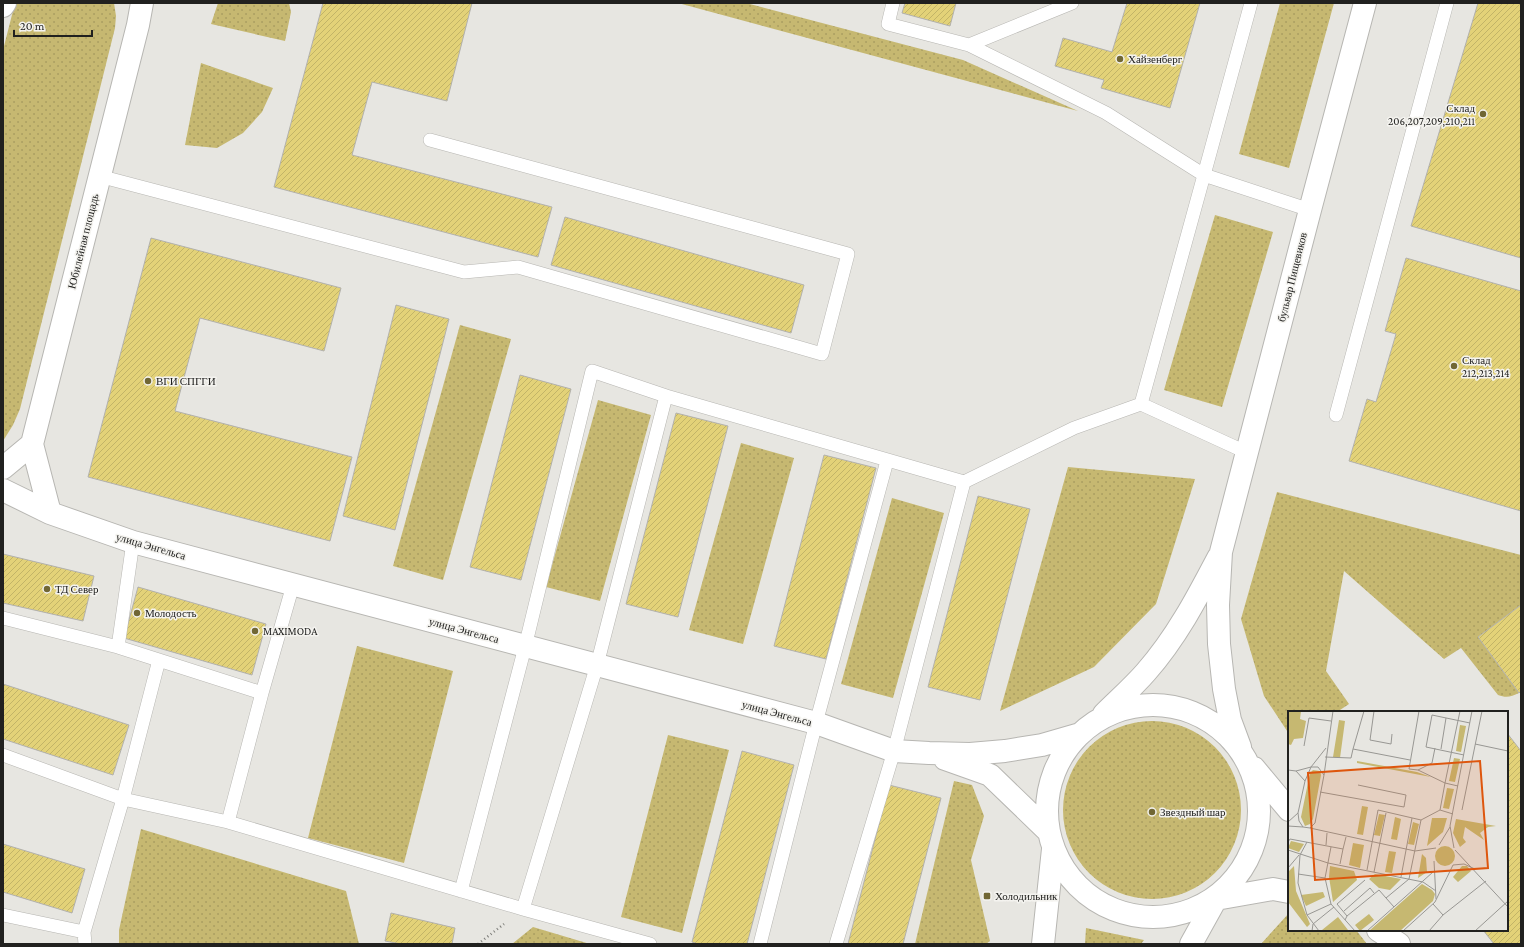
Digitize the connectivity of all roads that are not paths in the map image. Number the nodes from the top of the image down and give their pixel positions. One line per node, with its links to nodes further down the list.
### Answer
1 (4, 3): 9 (main road)
2 (130, 3): 10 (main road)
3 (142, 3): 10 (main road, Юбилейная площадь)
4 (893, 3): 11 (lane)
5 (1072, 3): 11 (lane)
6 (1251, 3): 13 (lane)
7 (1365, 3): 15 (main road, бульвар Пищевиков)
8 (1447, 3): 18 (lane)
9 (3, 6)
10 (138, 25): 14 (main road, Юбилейная площадь)
11 (969, 45): 13 (lane)
12 (430, 140): 14 (lane)
13 (1204, 175): 15 (lane); 17 (lane)
14 (99, 176): 19 (main road, Юбилейная площадь)
15 (1310, 210): 20 (main road, бульвар Пищевиков)
16 (666, 396): 21 (lane); 31 (lane); 33 (lane)
17 (1141, 404): 20 (lane); 23 (lane)
18 (1336, 416)
19 (32, 444): 22 (main road); 25 (main road)
20 (1248, 453): 27 (main road, бульвар Пищевиков)
21 (887, 461): 23 (lane); 36 (lane)
22 (3, 468)
23 (964, 482): 38 (lane)
24 (3, 490): 25 (main road, улица Энгельса)
25 (50, 513): 26 (main road, улица Энгельса)
26 (133, 542): 28 (main road, улица Энгельса); 30 (lane)
27 (1221, 552): 35 (main road, бульвар Пищевиков); 41 (main road, бульвар Пищевиков)
28 (293, 585): 31 (main road, улица Энгельса); 34 (lane)
29 (3, 618): 30 (lane)
30 (118, 647): 32 (lane)
31 (525, 647): 33 (main road, улица Энгельса); 46 (lane)
32 (159, 660): 34 (lane); 42 (lane)
33 (598, 666): 36 (main road, улица Энгельса); 49 (lane)
34 (262, 693): 44 (lane)
35 (1098, 720): 37 (main road, бульвар Пищевиков); 41 (main road, бульвар Пищевиков)
36 (816, 723): 38 (main road, улица Энгельса); 55 (lane)
37 (1080, 734): 39 (main road, улица Энгельса); 45 (main road, бульвар Пищевиков)
38 (894, 751): 39 (main road, улица Энгельса); 56 (lane)
39 (929, 753): 45 (main road, улица Энгельса)
40 (3, 755): 42 (lane)
41 (1245, 755): 43 (main road); 48 (main road, бульвар Пищевиков)
42 (123, 799): 44 (lane); 53 (lane)
43 (1288, 809)
44 (228, 822): 46 (lane)
45 (1051, 840): 48 (main road, бульвар Пищевиков); 57 (main road, бульвар Пищевиков)
46 (461, 891): 49 (lane)
47 (1288, 892): 48 (main road)
48 (1216, 899): 58 (main road, бульвар Пищевиков)
49 (523, 909): 54 (lane)
50 (3, 915): 53 (lane)
51 (1380, 931): 59 (main road)
52 (1392, 931): 60 (main road)
53 (84, 938)
54 (650, 944)
55 (760, 944)
56 (836, 944)
57 (1043, 944)
58 (1191, 944)
59 (1399, 944)
60 (1403, 944)

